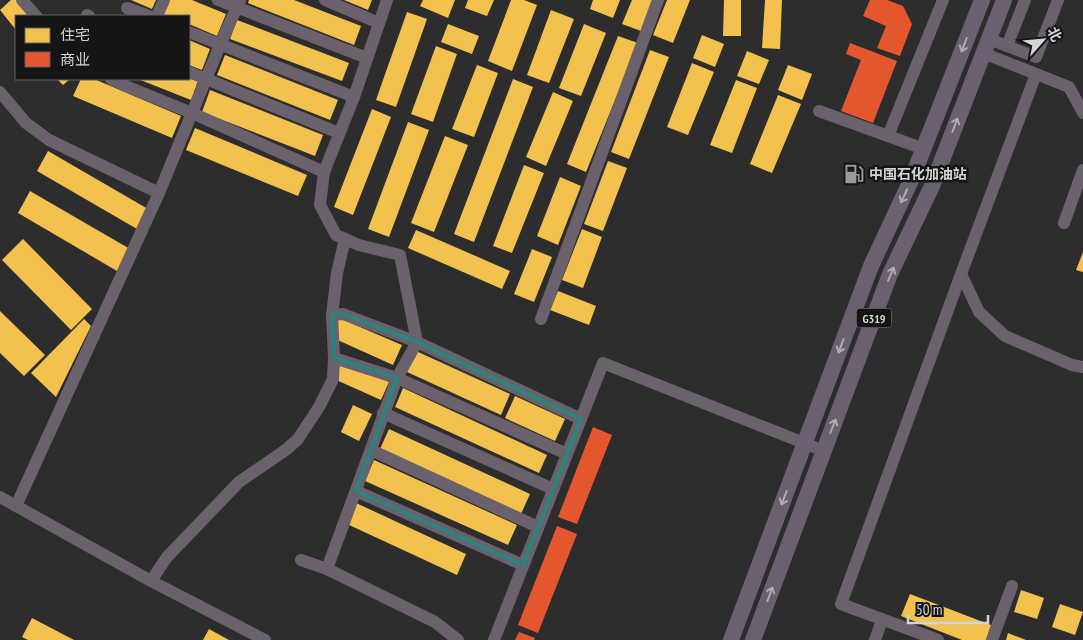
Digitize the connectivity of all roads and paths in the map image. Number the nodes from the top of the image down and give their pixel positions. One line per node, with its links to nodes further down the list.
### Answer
1 (22, 0): 14 (street)
2 (164, 0): 16 (street)
3 (218, 0): 12 (street)
4 (325, 0): 17 (street)
5 (387, 0): 17 (street)
6 (658, 0): 43 (street)
7 (943, 0): 34 (street)
8 (982, 0): 35 (main road, G319, one-way to 35)
9 (1004, 0): 20 (main road, G319)
10 (1025, 0): 21 (street)
11 (1058, 0): 21 (street)
12 (238, 4): 19 (street); 22 (street)
13 (127, 8): 15 (street)
14 (35, 15)
15 (146, 15)
16 (157, 15)
17 (379, 23): 22 (street)
18 (190, 32): 19 (street)
19 (220, 45): 25 (street); 29 (street)
20 (986, 46): 21 (street); 24 (street); 52 (main road, G319, one-way to 20)
21 (1008, 46)
22 (367, 58): 29 (street)
23 (190, 72): 25 (street)
24 (1036, 74): 32 (street); 41 (street)
25 (207, 79): 31 (street); 33 (street)
26 (116, 80): 27 (street)
27 (130, 83): 31 (street)
28 (0, 92): 38 (street)
29 (354, 97): 33 (street)
30 (819, 110): 34 (street)
31 (192, 113): 37 (street); 38 (street)
32 (1083, 113)
33 (339, 132): 37 (street)
34 (888, 136): 35 (street)
35 (924, 149): 50 (main road, G319, one-way to 50)
36 (1083, 170): 39 (street)
37 (324, 172): 40 (street)
38 (159, 193): 57 (street)
39 (1064, 223)
40 (345, 239): 42 (street); 44 (street)
41 (961, 274): 46 (street); 64 (street)
42 (332, 315): 44 (street); 45 (street)
43 (541, 319)
44 (417, 342): 47 (street); 49 (street)
45 (334, 358): 47 (street); 62 (street)
46 (1083, 367)
47 (397, 378): 48 (street); 53 (street)
48 (383, 413): 51 (street); 54 (street)
49 (581, 419): 50 (street); 53 (street)
50 (805, 443): 52 (street); 68 (main road, G319, one-way to 68)
51 (371, 450): 55 (street); 58 (street)
52 (824, 451): 69 (main road, G319, one-way to 52)
53 (567, 454): 54 (street)
54 (553, 490): 58 (street)
55 (356, 492): 60 (street); 61 (street)
56 (0, 497): 57 (street)
57 (16, 506): 62 (street)
58 (538, 527): 60 (street)
59 (301, 560): 61 (street)
60 (523, 565): 67 (street)
61 (327, 569): 66 (street)
62 (151, 581): 65 (street)
63 (1012, 586): 72 (street)
64 (882, 620): 70 (street); 71 (street)
65 (265, 640)
66 (458, 640)
67 (494, 640)
68 (731, 640)
69 (753, 640)
70 (875, 640)
71 (938, 640)
72 (992, 640)

